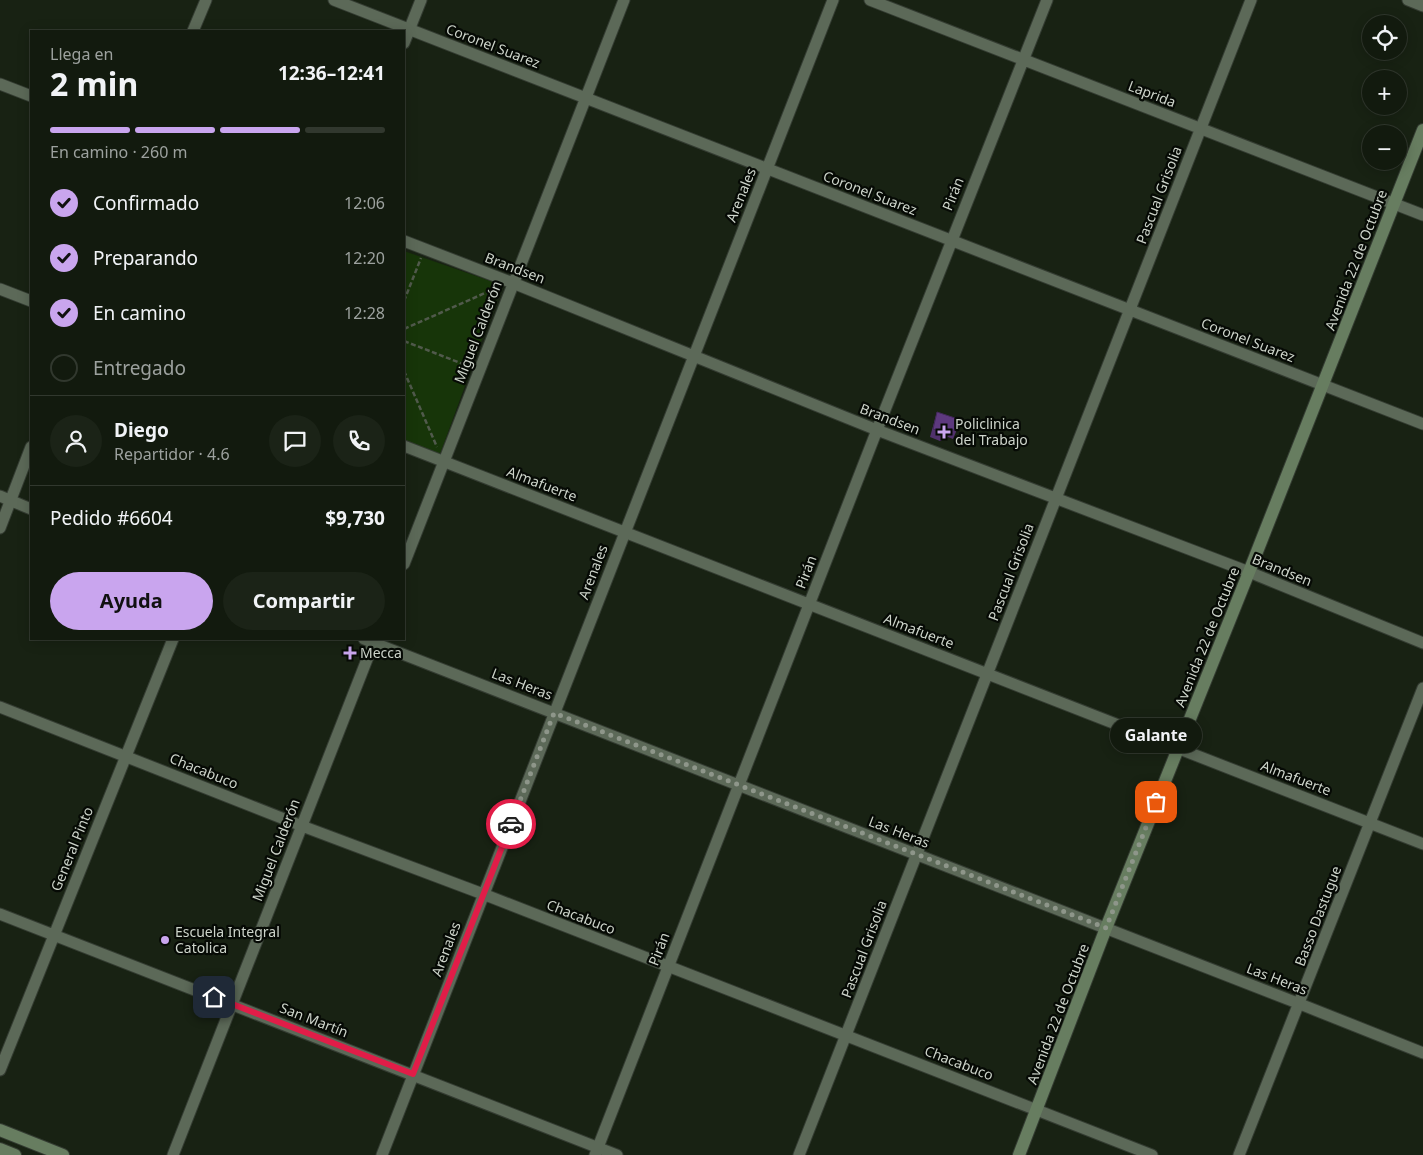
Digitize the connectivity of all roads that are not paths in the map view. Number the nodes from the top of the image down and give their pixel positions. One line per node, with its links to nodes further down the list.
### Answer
1 (206, 0): 12 (street)
2 (334, 0): 11 (street, Coronel Suarez)
3 (420, 0): 11 (street)
4 (624, 0): 17 (street, Miguel Calderón)
5 (833, 0): 20 (street, Arenales)
6 (870, 0): 14 (street, Laprida)
7 (1047, 0): 14 (street, Pirán)
8 (1251, 0): 18 (street, Pascual Grisolia)
9 (1408, 0): 10 (street)
10 (1423, 6)
11 (409, 29): 13 (street); 17 (street, Coronel Suarez)
12 (194, 30)
13 (405, 41)
14 (1024, 60): 18 (street, Laprida); 24 (street, Pirán)
15 (0, 84): 16 (street)
16 (30, 96)
17 (586, 98): 20 (street, Coronel Suarez); 25 (street, Miguel Calderón)
18 (1200, 129): 21 (street, Laprida); 28 (street, Pascual Grisolia)
19 (1423, 130): 21 (main road, Avenida 22 de Octubre)
20 (767, 169): 24 (street, Coronel Suarez); 29 (street, Arenales)
21 (1394, 204): 22 (street, Laprida); 30 (main road, Avenida 22 de Octubre)
22 (1423, 215)
23 (405, 241): 25 (street, Brandsen)
24 (951, 241): 28 (street, Coronel Suarez); 32 (street, Pirán)
25 (513, 283): 29 (street, Brandsen); 35 (street, Miguel Calderón)
26 (0, 289): 27 (street)
27 (30, 301)
28 (1130, 310): 30 (street, Coronel Suarez); 37 (street, Pascual Grisolia)
29 (693, 356): 32 (street, Brandsen); 40 (street, Arenales)
30 (1323, 385): 31 (street, Coronel Suarez); 42 (main road, Avenida 22 de Octubre)
31 (1423, 424)
32 (876, 430): 37 (street, Brandsen); 43 (street, Pirán)
33 (405, 446): 35 (street, Almafuerte)
34 (30, 449): 36 (street)
35 (441, 457): 40 (street, Almafuerte); 41 (street, Miguel Calderón)
36 (5, 498): 38 (street); 39 (street)
37 (1055, 499): 42 (street, Brandsen); 47 (street, Pascual Grisolia)
38 (30, 509)
39 (0, 528)
40 (625, 533): 43 (street, Almafuerte); 50 (street, Arenales)
41 (405, 561)
42 (1249, 572): 46 (street, Brandsen); 51 (main road, Avenida 22 de Octubre)
43 (810, 605): 47 (street, Almafuerte); 53 (street, Pirán)
44 (173, 640): 52 (street, General Pinto)
45 (371, 640): 50 (street, Las Heras); 55 (street, Miguel Calderón)
46 (1423, 643)
47 (988, 674): 51 (street, Almafuerte); 57 (street, Pascual Grisolia)
48 (1423, 688): 54 (street, Basso Dastugue)
49 (0, 707): 52 (street, Chacabuco)
50 (554, 713): 53 (street, Las Heras); 58 (street, Arenales)
51 (1177, 748): 54 (street, Almafuerte); 60 (main road, Avenida 22 de Octubre)
52 (125, 756): 55 (street, Chacabuco); 61 (street, General Pinto)
53 (738, 786): 57 (street, Las Heras); 62 (street, Pirán)
54 (1370, 823): 56 (street, Almafuerte); 64 (street, Basso Dastugue)
55 (302, 826): 58 (street, Chacabuco); 63 (street, Miguel Calderón)
56 (1423, 844)
57 (917, 854): 60 (street, Las Heras); 65 (street, Pascual Grisolia)
58 (483, 894): 62 (street, Chacabuco); 68 (street, Arenales)
59 (0, 914): 61 (street, San Martín)
60 (1106, 928): 64 (street, Las Heras); 69 (main road, Avenida 22 de Octubre)
61 (54, 935): 63 (street, San Martín); 67 (street, General Pinto)
62 (668, 967): 65 (street, Chacabuco); 72 (street, Pirán)
63 (232, 1004): 68 (street, San Martín); 75 (street, Miguel Calderón)
64 (1300, 1004): 66 (street, Las Heras); 81 (street, Basso Dastugue)
65 (846, 1036): 69 (street, Chacabuco); 78 (street, Pascual Grisolia)
66 (1423, 1054)
67 (0, 1070)
68 (413, 1074): 72 (street, San Martín); 76 (street, Arenales)
69 (1038, 1110): 79 (main road, Avenida 22 de Octubre); 80 (street, Chacabuco)
70 (0, 1130): 74 (main road)
71 (0, 1149): 73 (main road)
72 (597, 1151): 77 (street, San Martín)
73 (15, 1155)
74 (63, 1155)
75 (173, 1155)
76 (382, 1155)
77 (617, 1155)
78 (799, 1155)
79 (1019, 1155)
80 (1152, 1155)
81 (1239, 1155)

